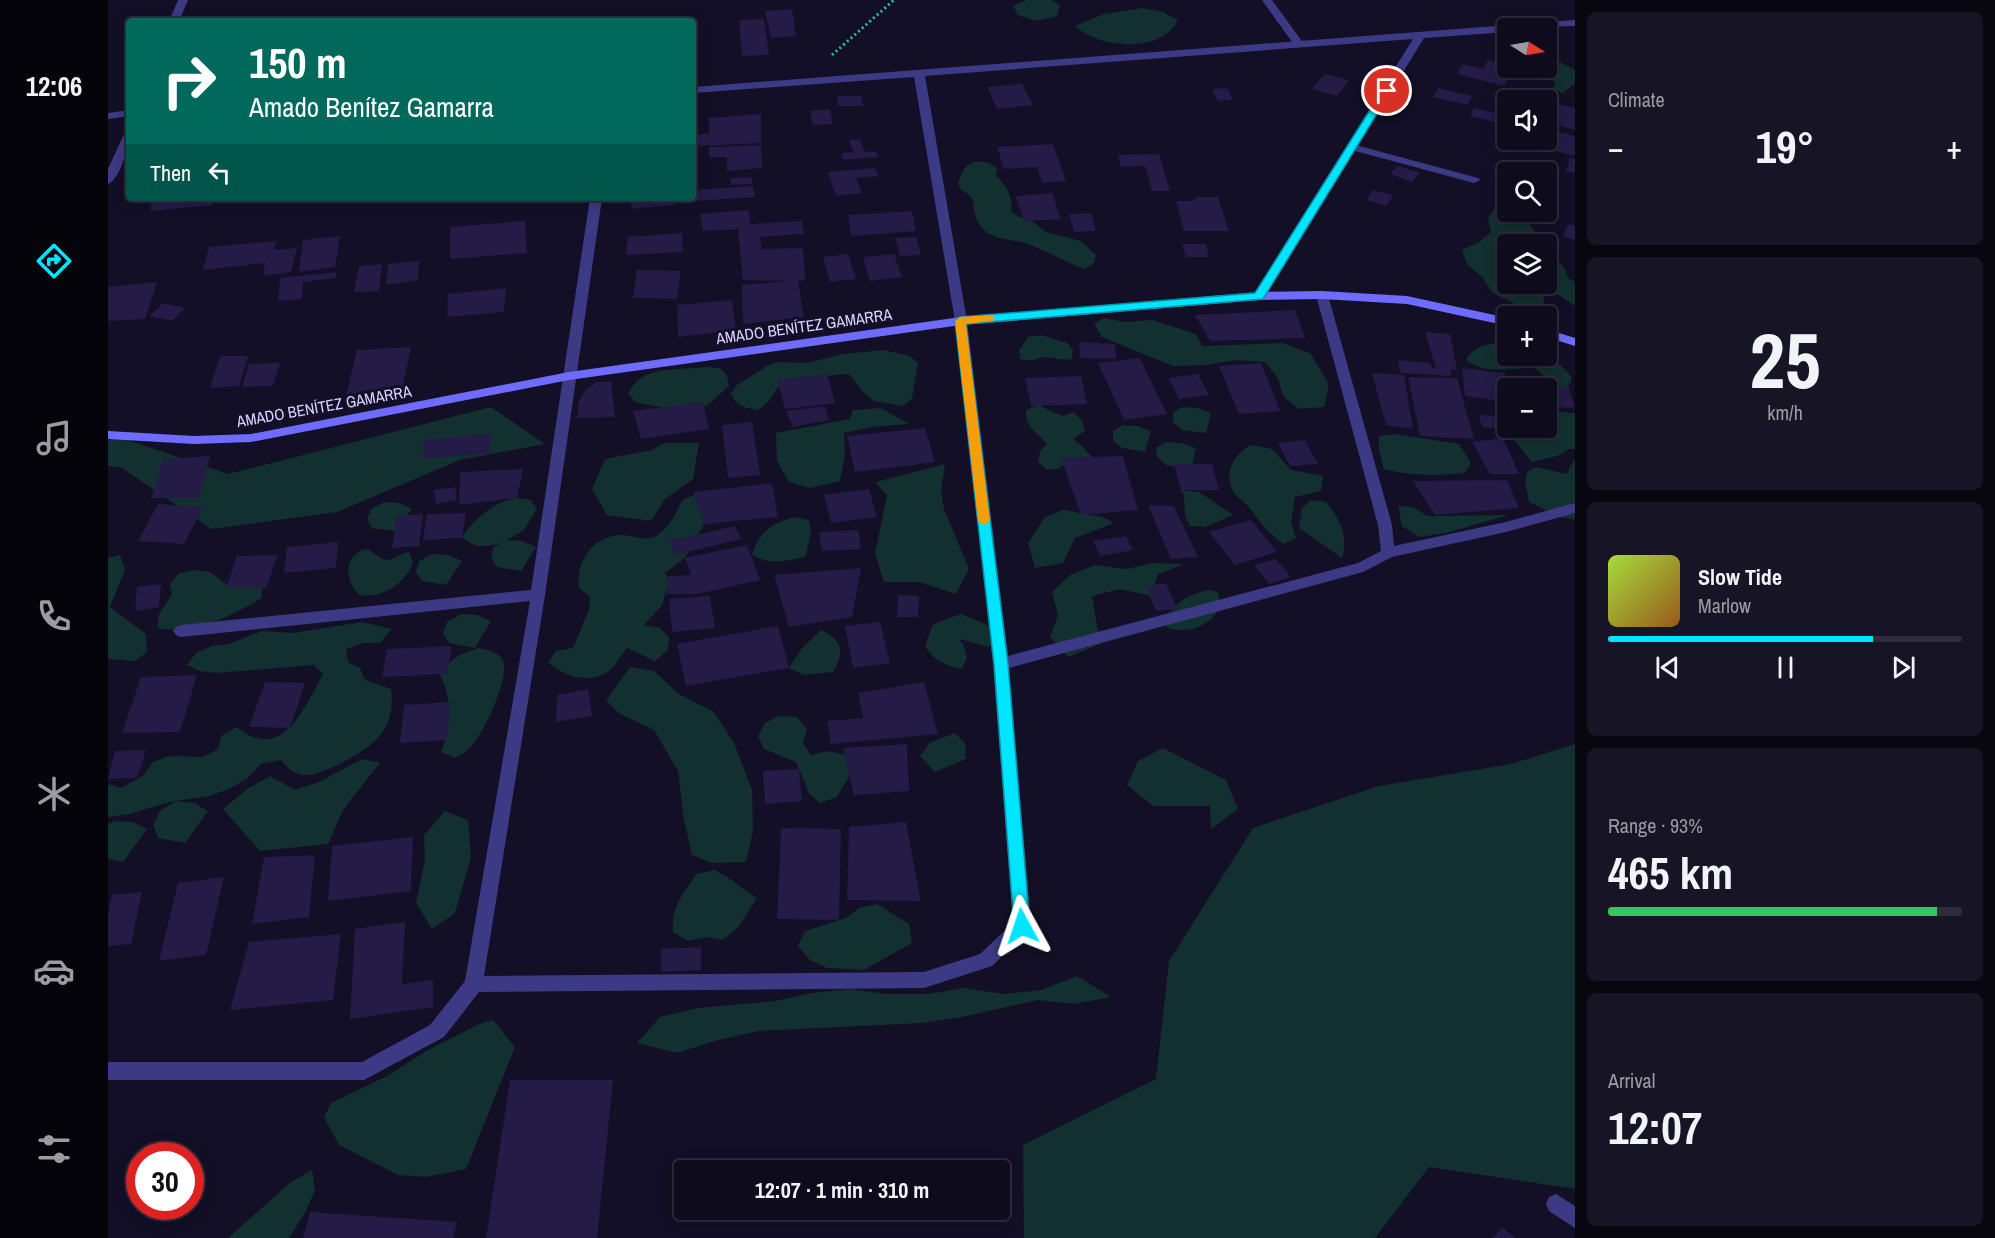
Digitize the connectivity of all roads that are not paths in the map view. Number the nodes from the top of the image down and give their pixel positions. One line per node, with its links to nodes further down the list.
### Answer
1 (183, 0): 3 (street)
2 (1267, 0): 8 (street)
3 (175, 18)
4 (1575, 24): 5 (street)
5 (1557, 25)
6 (1497, 30): 7 (street)
7 (1421, 35): 8 (street); 14 (street)
8 (1299, 44): 9 (street)
9 (919, 73): 10 (street); 21 (street)
10 (696, 90)
11 (126, 113): 12 (street)
12 (108, 116)
13 (126, 141): 16 (street)
14 (1352, 147): 15 (street); 19 (street)
15 (1474, 180)
16 (108, 181)
17 (596, 201): 24 (street)
18 (1322, 295): 19 (main road, AMADO BENÍTEZ GAMARRA); 20 (main road, AMADO BENÍTEZ GAMARRA); 27 (street)
19 (1259, 296): 21 (main road, AMADO BENÍTEZ GAMARRA)
20 (1497, 320)
21 (960, 321): 24 (main road, AMADO BENÍTEZ GAMARRA); 30 (street)
22 (1557, 336): 23 (main road)
23 (1575, 342)
24 (569, 375): 25 (main road, AMADO BENÍTEZ GAMARRA); 28 (street)
25 (108, 435)
26 (1575, 508): 27 (street)
27 (1388, 553): 30 (street)
28 (538, 595): 29 (street); 31 (street)
29 (181, 631)
30 (1001, 664): 31 (street)
31 (474, 984): 32 (street)
32 (108, 1071)
33 (1556, 1204): 34 (street)
34 (1575, 1218)

